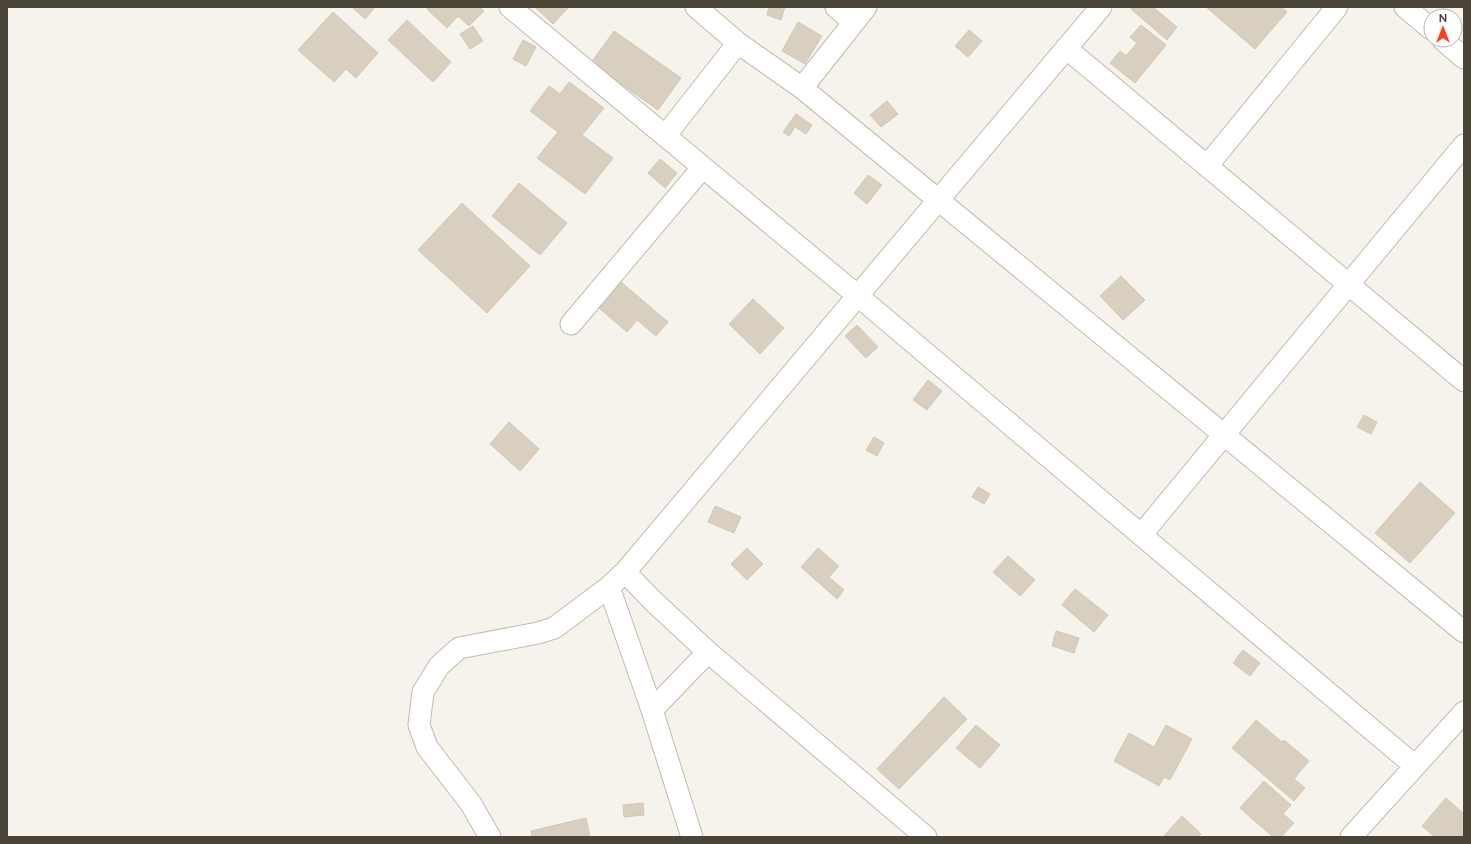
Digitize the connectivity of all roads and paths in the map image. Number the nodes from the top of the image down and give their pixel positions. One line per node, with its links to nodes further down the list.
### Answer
1 (510, 7): 14 (street)
2 (696, 7): 9 (street)
3 (836, 7): 7 (street)
4 (1100, 7): 10 (street)
5 (1337, 7): 16 (street)
6 (1405, 7): 8 (street)
7 (860, 15): 13 (street)
8 (1423, 22)
9 (738, 43): 13 (street); 14 (street)
10 (1066, 48): 16 (street); 18 (street)
11 (1452, 48): 12 (street)
12 (1464, 58)
13 (802, 88): 18 (street)
14 (665, 136): 17 (street)
15 (1464, 145): 19 (street)
16 (1207, 166): 19 (street)
17 (703, 167): 20 (street); 21 (street)
18 (939, 200): 20 (street); 23 (street)
19 (1348, 284): 22 (street); 23 (street)
20 (858, 296): 24 (street); 25 (street)
21 (571, 324)
22 (1464, 381)
23 (1224, 435): 24 (street); 27 (street)
24 (1141, 535): 31 (street)
25 (625, 572): 26 (street); 28 (street)
26 (610, 587): 29 (street); 32 (street)
27 (1464, 632)
28 (708, 652): 29 (street); 34 (street)
29 (652, 710): 33 (street)
30 (1464, 712): 31 (street)
31 (1415, 766): 35 (street)
32 (490, 837)
33 (692, 837)
34 (926, 837)
35 (1351, 837)

